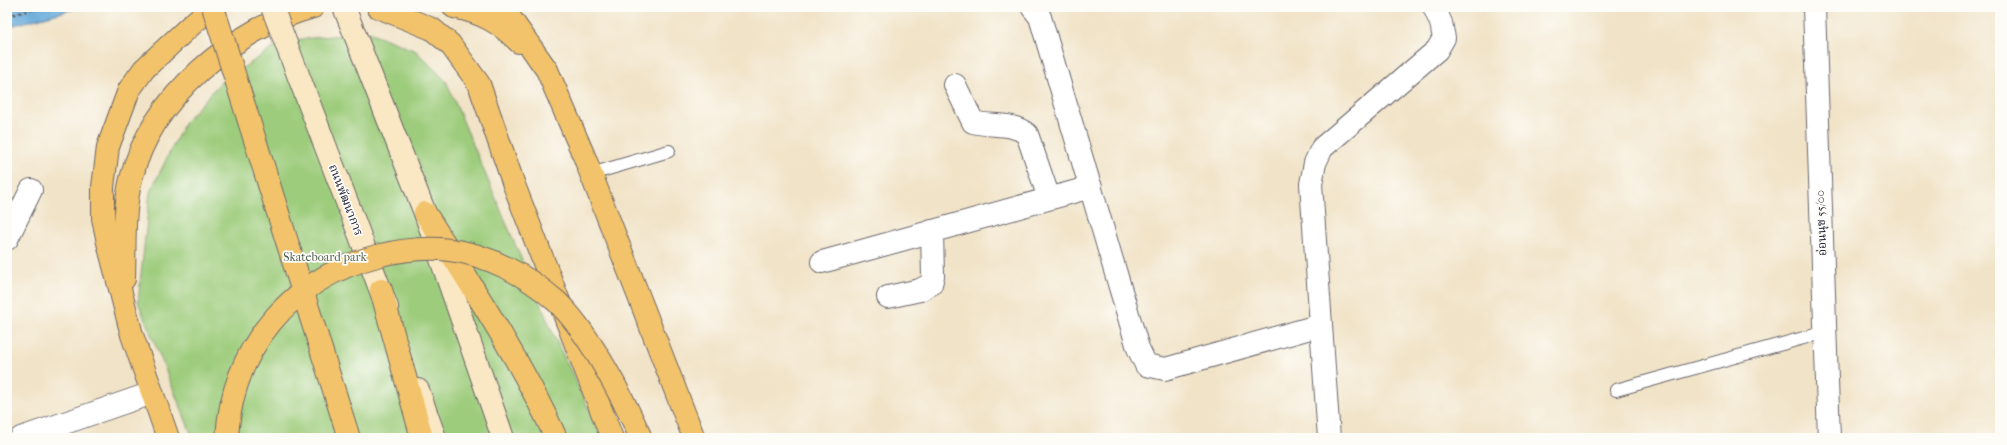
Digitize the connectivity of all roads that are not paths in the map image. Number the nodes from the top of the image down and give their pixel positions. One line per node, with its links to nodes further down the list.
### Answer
1 (213, 7): 33 (main road, bridge)
2 (216, 7): 25 (main road)
3 (272, 7): 23 (main road, ถนนพัฒนาการ, bridge)
4 (313, 7): 25 (main road)
5 (344, 7): 19 (main road)
6 (378, 7): 38 (main road)
7 (454, 7): 12 (main road)
8 (501, 7): 12 (main road)
9 (1032, 7): 16 (street)
10 (1434, 7): 26 (street)
11 (1814, 7): 27 (street, อ่อนนุช 55/00)
12 (547, 70): 15 (main road)
13 (955, 85): 18 (street)
14 (669, 151): 15 (lane)
15 (591, 174): 40 (main road)
16 (1091, 187): 18 (street); 26 (street)
17 (31, 190): 21 (street)
18 (1050, 198): 20 (street)
19 (425, 213): 36 (main road); 37 (main road)
20 (932, 231): 22 (street); 24 (street)
21 (7, 239)
22 (822, 262)
23 (381, 290): 34 (main road); 35 (main road, ถนนพัฒนาการ)
24 (888, 297)
25 (123, 298): 29 (main road)
26 (1321, 325): 41 (street)
27 (1825, 332): 28 (lane); 42 (street, อ่อนนุช 55/00)
28 (1616, 390)
29 (152, 393): 30 (street); 31 (main road)
30 (21, 438)
31 (168, 438)
32 (227, 438): 39 (main road, bridge)
33 (349, 438)
34 (422, 438)
35 (435, 438)
36 (503, 438)
37 (556, 438)
38 (612, 438)
39 (641, 438)
40 (694, 438)
41 (1329, 438)
42 (1829, 438)

